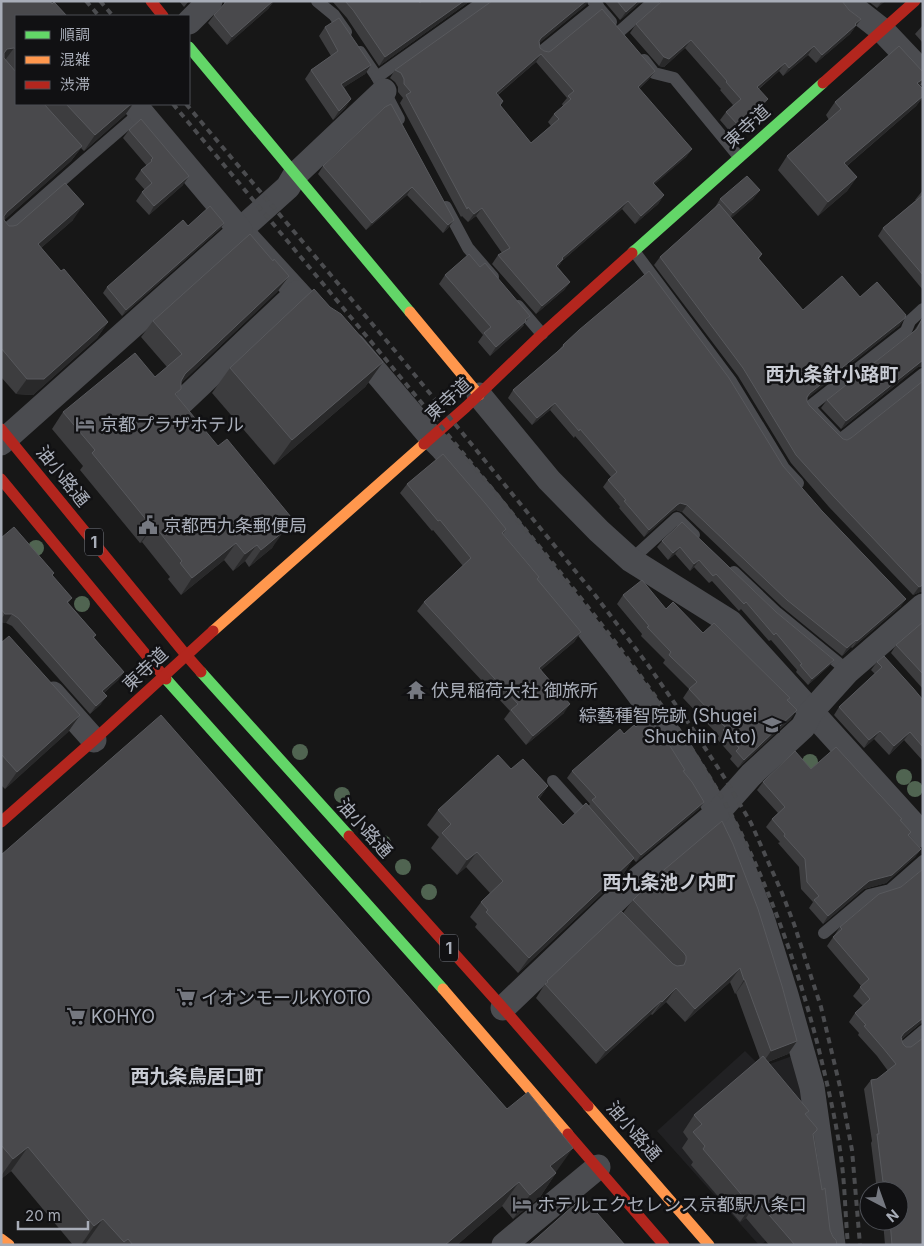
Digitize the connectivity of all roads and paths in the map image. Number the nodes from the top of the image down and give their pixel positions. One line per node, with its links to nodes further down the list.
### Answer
1 (151, 1): 9 (main road)
2 (210, 1): 10 (street)
3 (317, 1): 16 (lane)
4 (484, 1): 16 (lane)
5 (654, 1): 8 (lane)
6 (849, 1): 11 (street)
7 (915, 1): 11 (main road, 東寺道)
8 (596, 4): 13 (lane)
9 (162, 15)
10 (190, 21)
11 (882, 30): 15 (street); 19 (main road, 東寺道)
12 (190, 48): 20 (main road)
13 (541, 52)
14 (637, 52): 19 (lane)
15 (923, 73)
16 (380, 84): 18 (lane); 20 (street)
17 (138, 108): 22 (street); 23 (lane)
18 (402, 126)
19 (739, 157): 24 (main road, 東寺道)
20 (295, 175): 22 (street); 31 (main road)
21 (440, 195): 25 (lane)
22 (240, 230): 26 (street); 33 (street)
23 (1, 234)
24 (634, 251): 29 (main road, 東寺道); 36 (lane)
25 (498, 283)
26 (297, 293): 32 (street); 34 (street)
27 (511, 298): 29 (lane)
28 (923, 309): 30 (lane)
29 (542, 334): 31 (main road, 東寺道)
30 (923, 374)
31 (479, 395): 34 (main road, 東寺道); 38 (street)
32 (183, 401)
33 (4, 436): 41 (main road, 油小路通 / 1)
34 (431, 437): 41 (main road, 東寺道); 48 (street)
35 (1, 479): 43 (main road, 1)
36 (804, 490)
37 (706, 545): 38 (lane)
38 (631, 560): 45 (street)
39 (727, 566): 42 (lane)
40 (917, 607): 42 (street)
41 (186, 655): 43 (main road, 東寺道); 54 (main road, 油小路通 / 1)
42 (848, 671): 45 (street)
43 (163, 676): 46 (main road, 東寺道); 57 (main road, 1)
44 (40, 679): 46 (street)
45 (811, 712): 48 (street); 51 (street)
46 (94, 740): 49 (main road, 東寺道)
47 (554, 781): 50 (lane)
48 (718, 812): 54 (street); 63 (street)
49 (1, 822)
50 (600, 834)
51 (923, 835)
52 (923, 861): 53 (lane)
53 (824, 933)
54 (503, 1008): 62 (main road, 油小路通 / 1)
55 (923, 1032): 56 (lane)
56 (903, 1048)
57 (598, 1167): 60 (street); 61 (main road, 1)
58 (1, 1239): 59 (main road)
59 (9, 1245)
60 (504, 1245)
61 (664, 1245)
62 (710, 1245)
63 (833, 1245)

